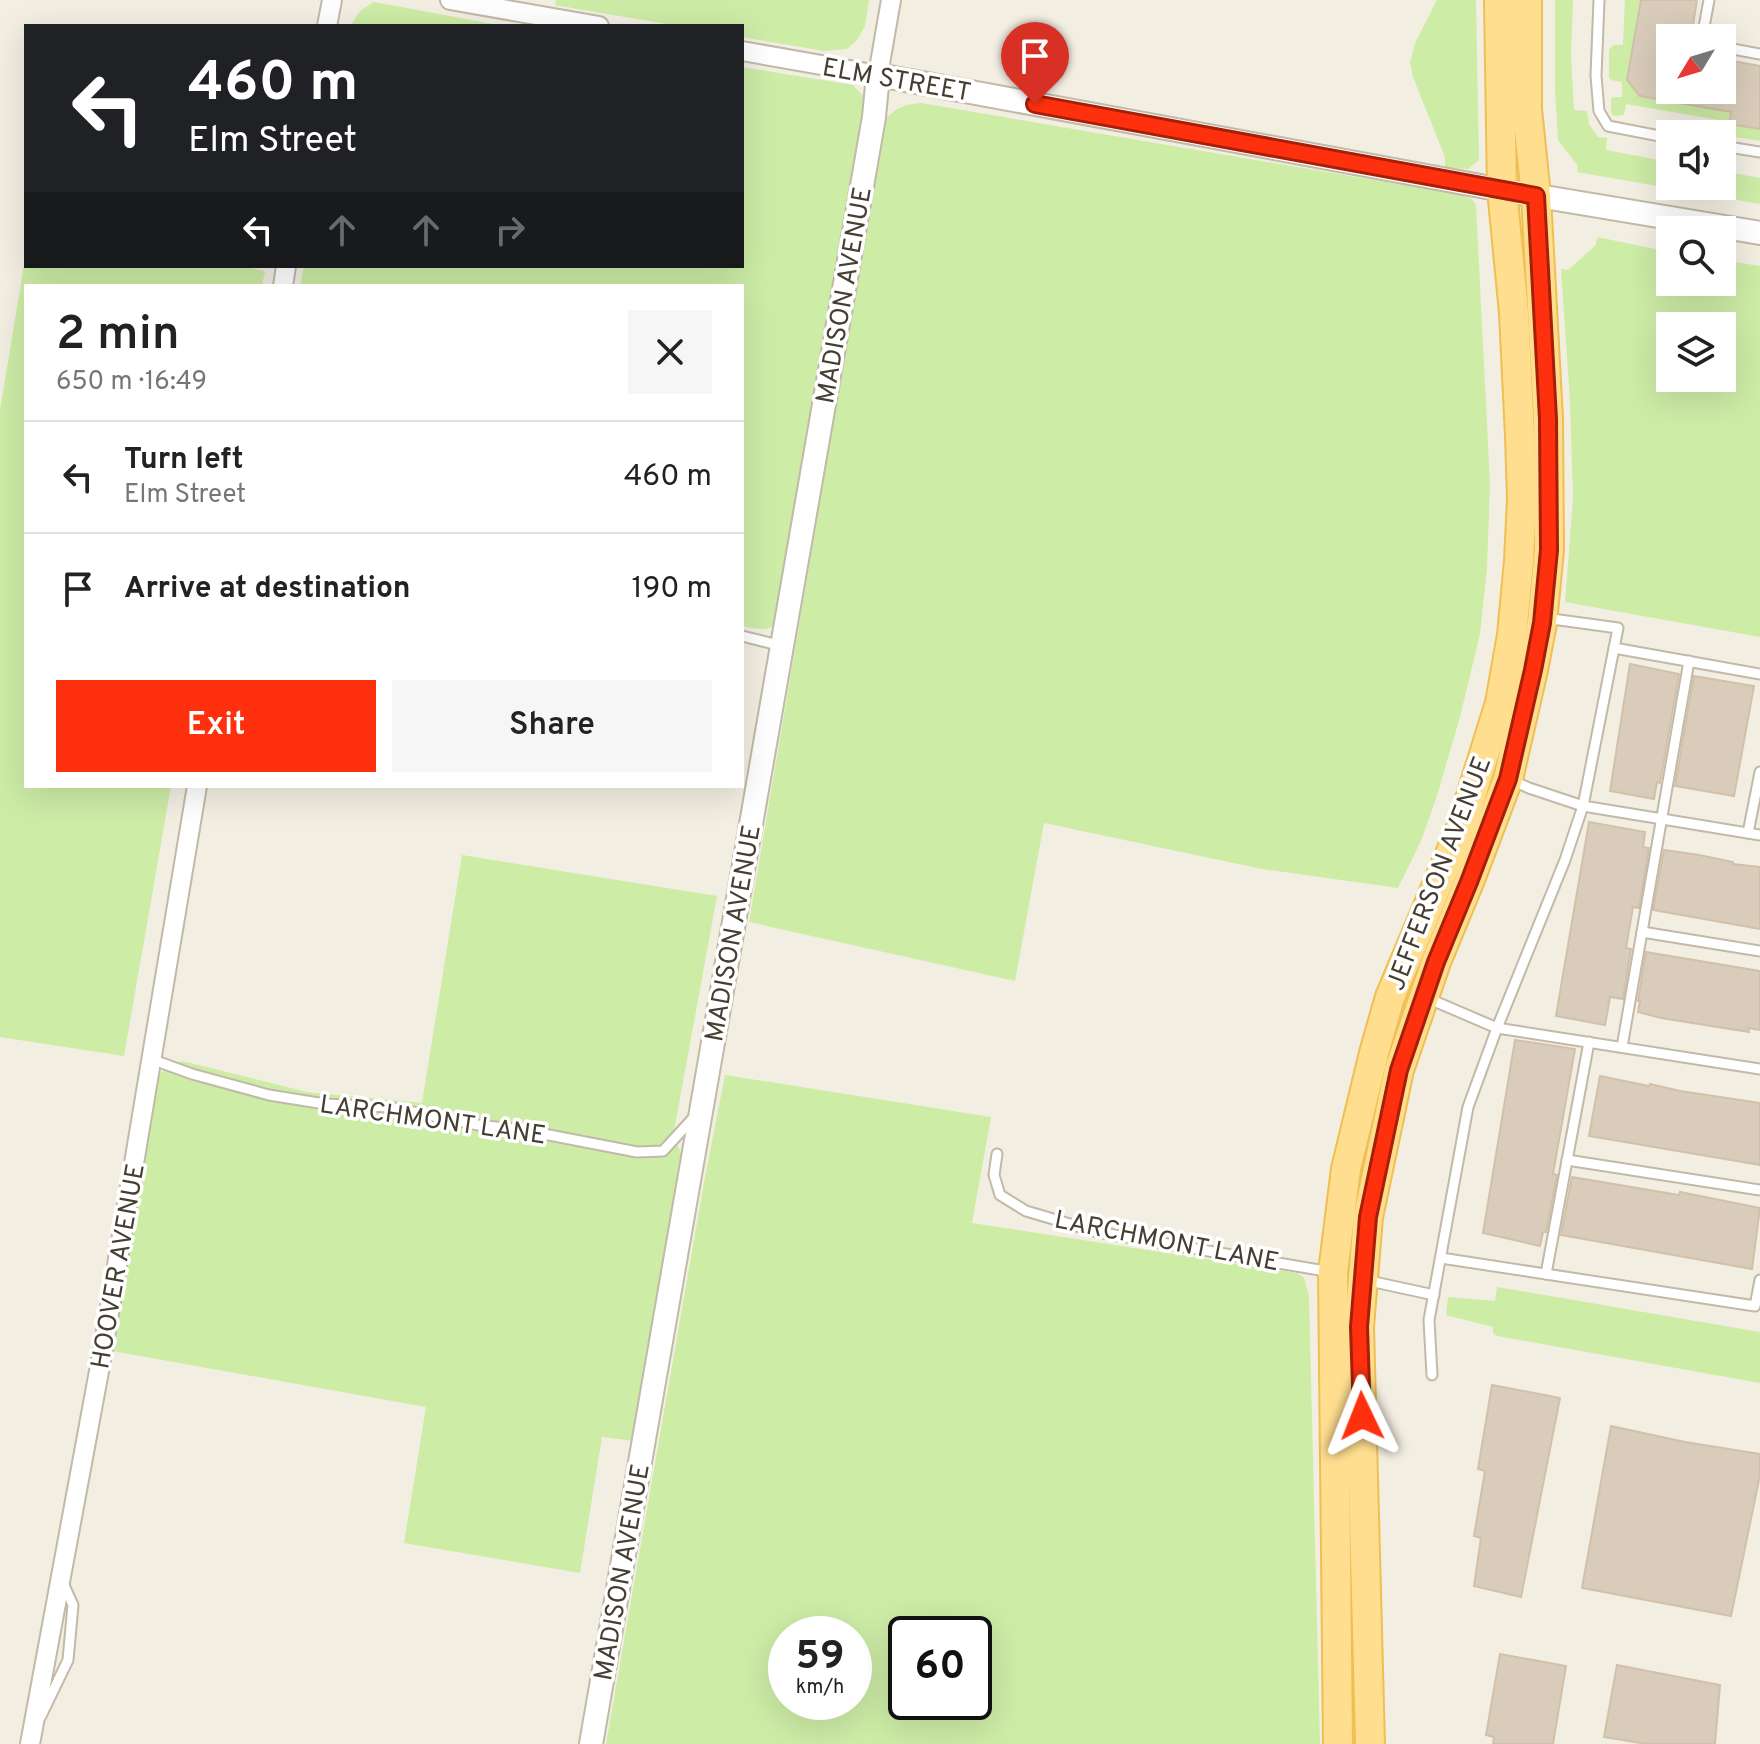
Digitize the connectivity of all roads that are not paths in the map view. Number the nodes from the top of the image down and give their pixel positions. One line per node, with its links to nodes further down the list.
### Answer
1 (332, 0): 9 (street)
2 (450, 0): 8 (street)
3 (891, 0): 15 (street)
4 (1499, 0): 19 (main road, JEFFERSON AVENUE)
5 (1527, 0): 20 (main road, JEFFERSON AVENUE)
6 (1599, 0): 16 (lane)
7 (1709, 0): 11 (lane)
8 (525, 6): 10 (street)
9 (327, 24)
10 (592, 24)
11 (1705, 24)
12 (1736, 50): 14 (lane)
13 (744, 51): 15 (street, ELM STREET)
14 (1760, 54)
15 (878, 75): 19 (street, ELM STREET); 25 (street, MADISON AVENUE)
16 (1656, 135)
17 (1736, 148): 18 (lane)
18 (1760, 152)
19 (1502, 190): 20 (street, ELM STREET); 23 (main road, JEFFERSON AVENUE)
20 (1536, 196): 21 (street, ELM STREET); 22 (main road, JEFFERSON AVENUE)
21 (1760, 233)
22 (1542, 617): 26 (lane); 30 (main road, JEFFERSON AVENUE)
23 (1512, 635): 30 (main road); 49 (main road, JEFFERSON AVENUE)
24 (744, 636): 25 (lane)
25 (782, 646): 44 (street, MADISON AVENUE)
26 (1614, 648): 27 (lane); 32 (lane)
27 (1689, 661): 28 (lane); 33 (lane)
28 (1760, 674)
29 (1760, 772): 34 (lane)
30 (1508, 779): 32 (lane); 38 (main road, JEFFERSON AVENUE)
31 (197, 788): 42 (street, HOOVER AVENUE)
32 (1583, 806): 33 (lane); 39 (lane)
33 (1662, 819): 34 (lane); 36 (lane)
34 (1748, 833): 35 (lane)
35 (1760, 835)
36 (1642, 932): 37 (lane); 41 (lane)
37 (1760, 951)
38 (1424, 997): 39 (lane); 51 (main road, JEFFERSON AVENUE)
39 (1497, 1028): 40 (lane); 48 (lane)
40 (1589, 1042): 41 (lane); 46 (lane)
41 (1622, 1047): 43 (lane)
42 (151, 1059): 44 (lane, LARCHMONT LANE); 56 (street, HOOVER AVENUE)
43 (1760, 1069)
44 (701, 1109): 57 (street, MADISON AVENUE)
45 (997, 1154): 49 (lane, LARCHMONT LANE)
46 (1567, 1160): 47 (lane); 50 (lane)
47 (1760, 1190)
48 (1441, 1258): 50 (lane); 53 (lane)
49 (1333, 1272): 51 (lane); 55 (main road, JEFFERSON AVENUE)
50 (1546, 1274): 52 (lane)
51 (1363, 1279): 53 (lane); 60 (main road, JEFFERSON AVENUE)
52 (1760, 1280)
53 (1434, 1295): 54 (lane)
54 (1432, 1375)
55 (1338, 1699): 58 (main road, JEFFERSON AVENUE); 59 (main road)
56 (30, 1744)
57 (591, 1744)
58 (1338, 1744)
59 (1352, 1744)
60 (1370, 1744)

